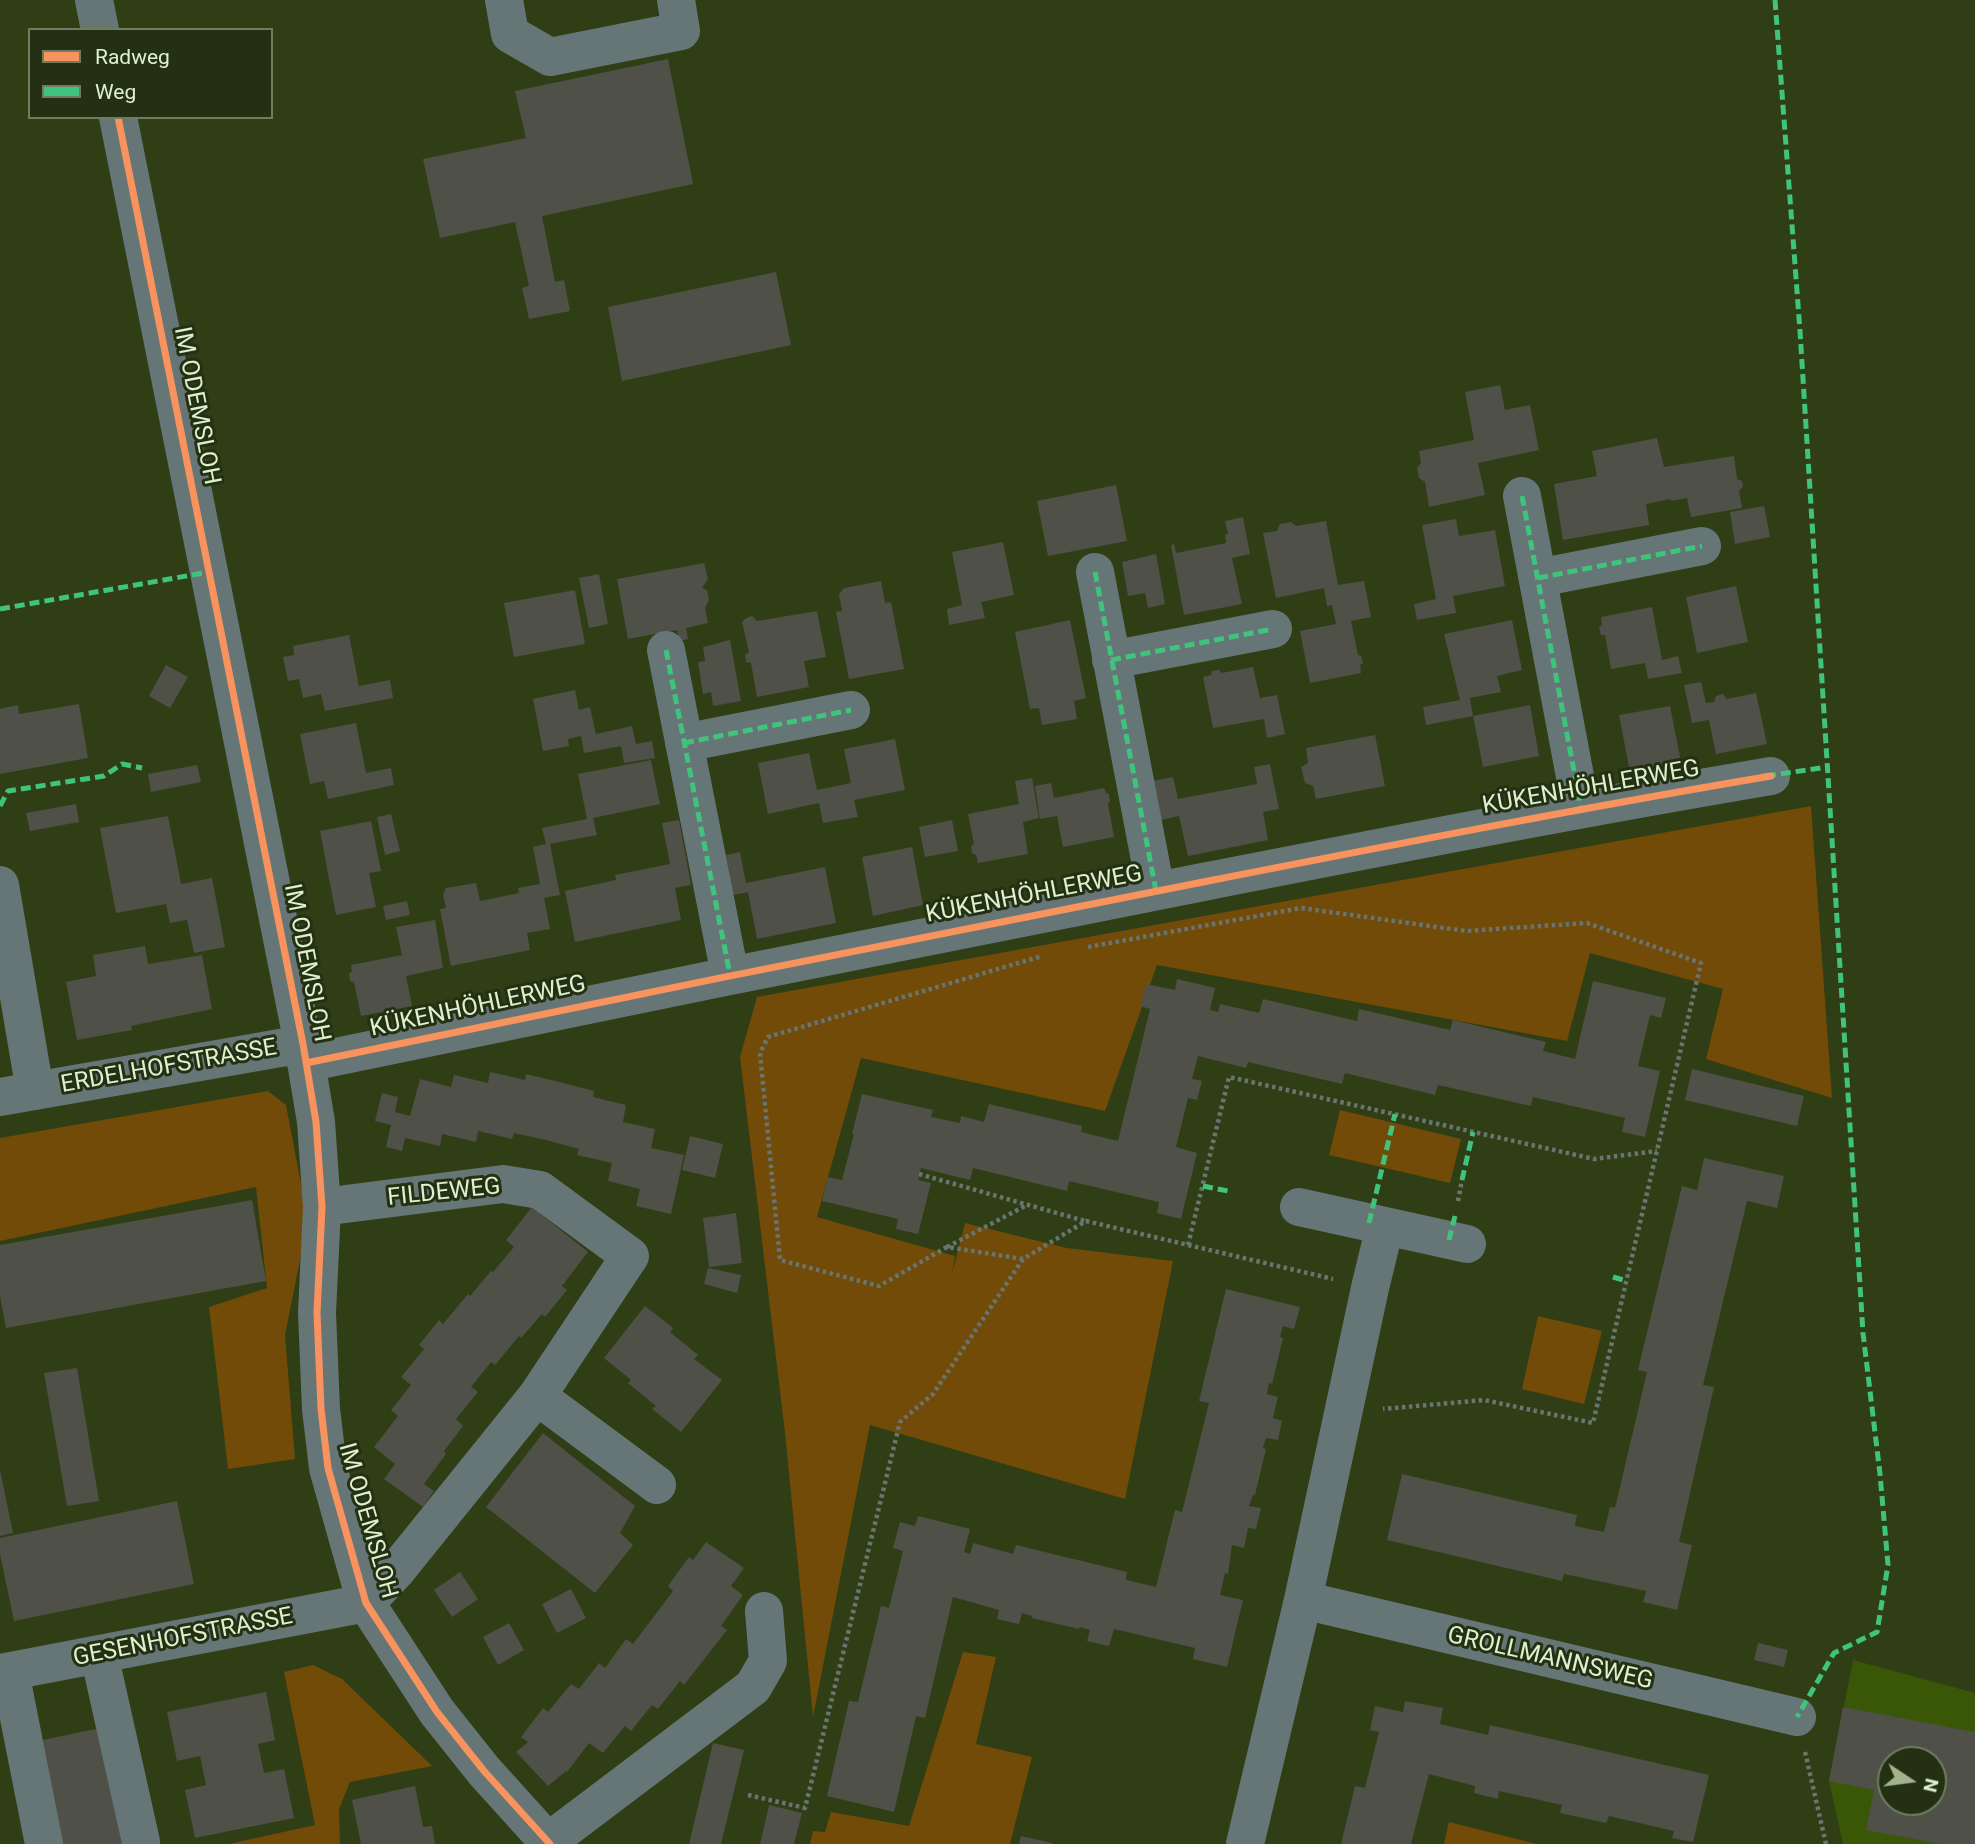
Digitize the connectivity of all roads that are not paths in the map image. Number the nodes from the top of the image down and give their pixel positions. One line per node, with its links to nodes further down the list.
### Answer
1 (94, 0): 4 (street)
2 (504, 0): 3 (street)
3 (676, 0)
4 (100, 28)
5 (118, 119): 20 (street, IM ODEMSLOH)
6 (1522, 496): 9 (street, KÜKENHÖHLERWEG)
7 (1702, 546): 9 (street)
8 (1095, 572): 12 (street, KÜKENHÖHLERWEG)
9 (1538, 578): 16 (street, KÜKENHÖHLERWEG)
10 (1273, 629): 12 (street)
11 (666, 650): 14 (street)
12 (1111, 660): 18 (street, KÜKENHÖHLERWEG)
13 (851, 709): 14 (street)
14 (684, 743): 19 (street)
15 (1770, 776): 16 (street, KÜKENHÖHLERWEG)
16 (1581, 808): 18 (street, KÜKENHÖHLERWEG)
17 (0, 885): 21 (street, ERDELHOFSTRASSE)
18 (1156, 891): 19 (street, KÜKENHÖHLERWEG)
19 (730, 975): 20 (street, KÜKENHÖHLERWEG)
20 (304, 1053): 21 (street, ERDELHOFSTRASSE); 23 (street, IM ODEMSLOH)
21 (18, 1094)
22 (1299, 1207): 24 (street)
23 (322, 1208): 26 (street, FILDEWEG); 29 (street, IM ODEMSLOH)
24 (1385, 1226): 25 (street); 28 (street)
25 (1467, 1244)
26 (537, 1396): 27 (street); 29 (street, FILDEWEG)
27 (657, 1485)
28 (1303, 1600): 33 (street, GROLLMANNSWEG); 37 (street)
29 (366, 1603): 31 (street, GESENHOFSTRASSE); 35 (street, IM ODEMSLOH)
30 (764, 1611): 35 (street, IM ODEMSLOH)
31 (99, 1654): 32 (street, GESENHOFSTRASSE); 34 (street)
32 (5, 1673): 36 (street)
33 (1797, 1717)
34 (141, 1842)
35 (549, 1843)
36 (44, 1844)
37 (1245, 1844)

